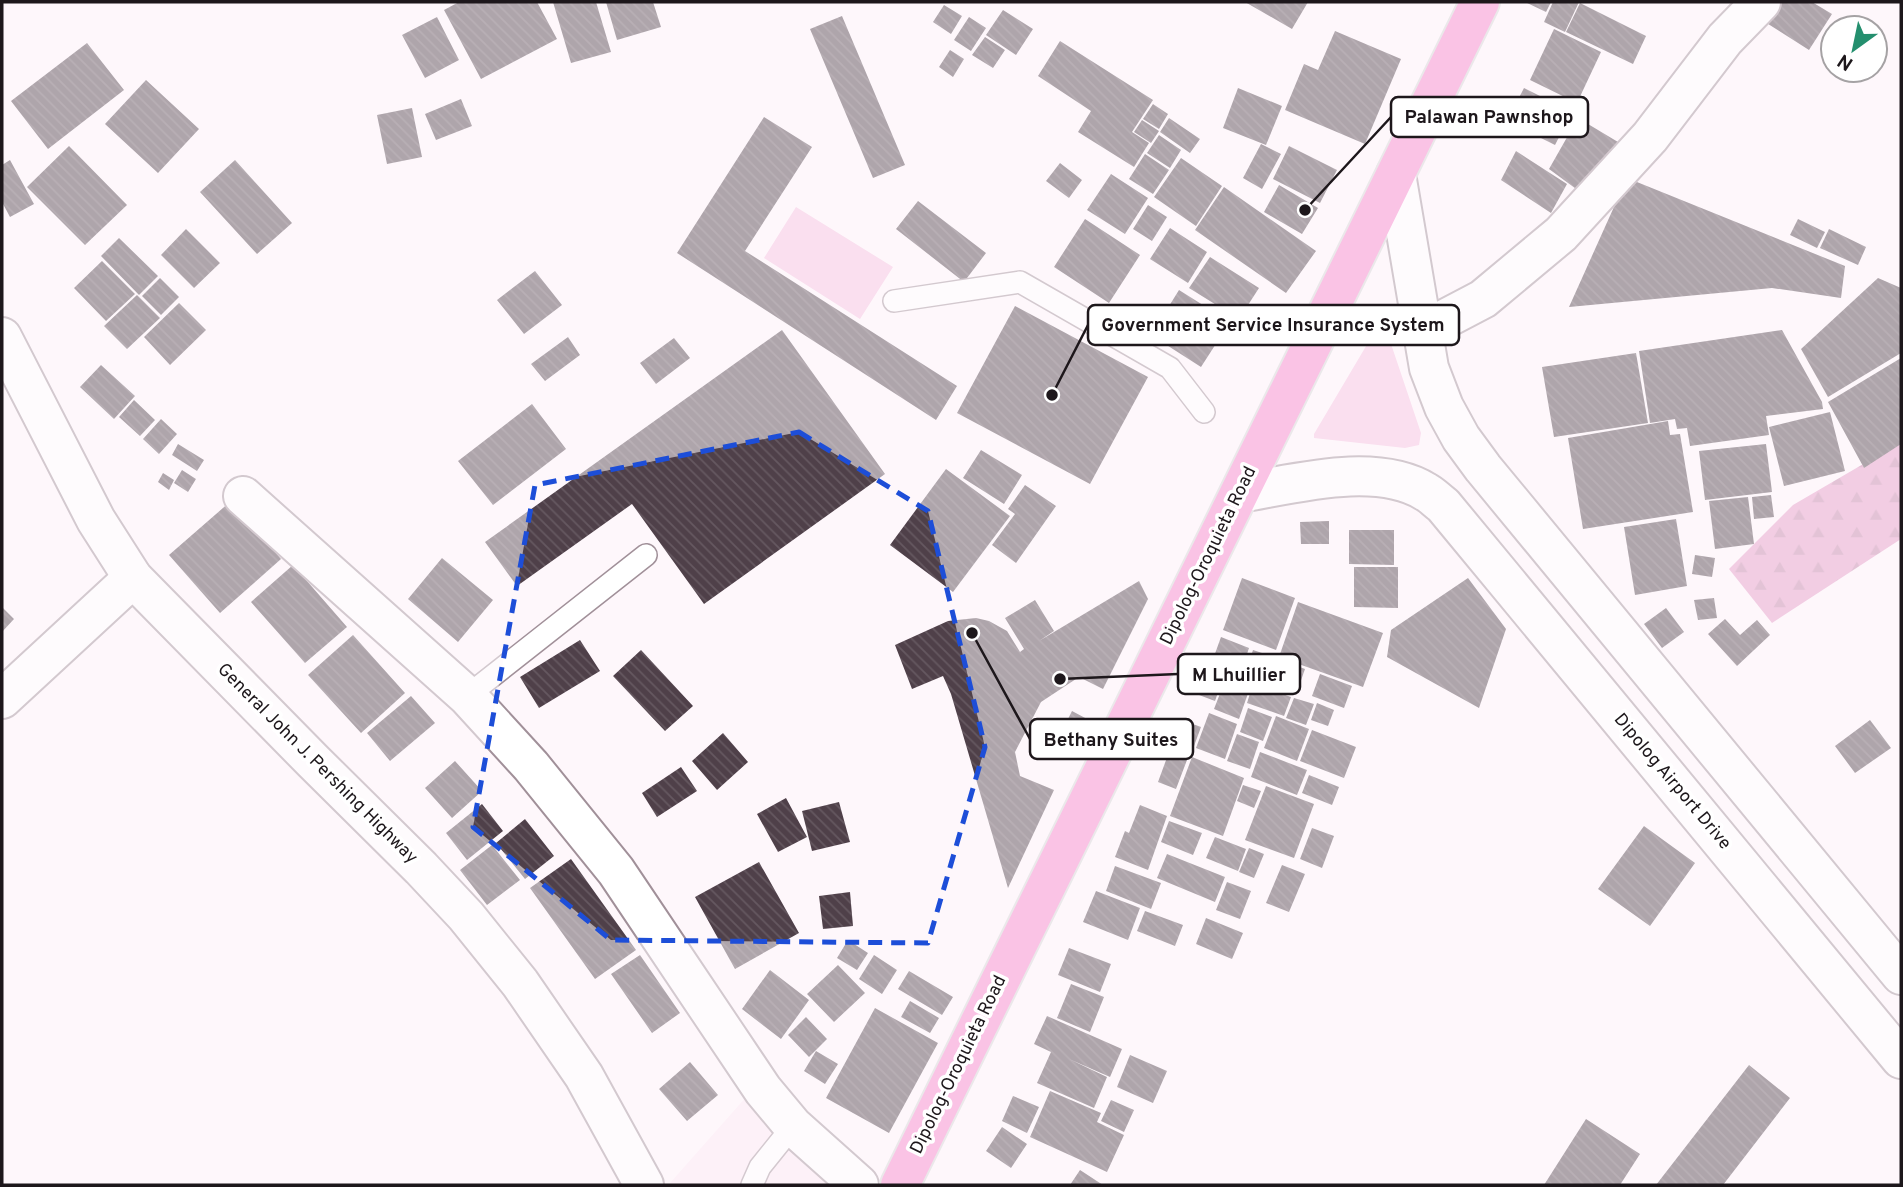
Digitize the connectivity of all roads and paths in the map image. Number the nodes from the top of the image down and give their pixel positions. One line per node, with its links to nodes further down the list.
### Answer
1 (1480, 2): 3 (highway, Dipolog-Oroquieta Road)
2 (1761, 2): 5 (main road)
3 (1396, 174): 5 (main road); 9 (highway, Dipolog-Oroquieta Road)
4 (894, 301): 7 (lane)
5 (1422, 331): 8 (main road)
6 (2, 337): 13 (main road, General John J. Pershing Highway)
7 (1204, 412)
8 (1483, 468): 11 (main road); 16 (main road)
9 (1240, 493): 11 (main road, Dipolog Airport Drive); 22 (highway, Dipolog-Oroquieta Road)
10 (243, 496): 14 (main road)
11 (1443, 505): 17 (main road, Dipolog Airport Drive)
12 (646, 555): 14 (lane)
13 (133, 578): 15 (main road); 19 (main road, General John J. Pershing Highway)
14 (467, 696): 18 (main road)
15 (2, 699)
16 (1901, 975)
17 (1901, 1059)
18 (793, 1126): 20 (lane); 21 (main road)
19 (644, 1185)
20 (752, 1185)
21 (859, 1185)
22 (900, 1185)

